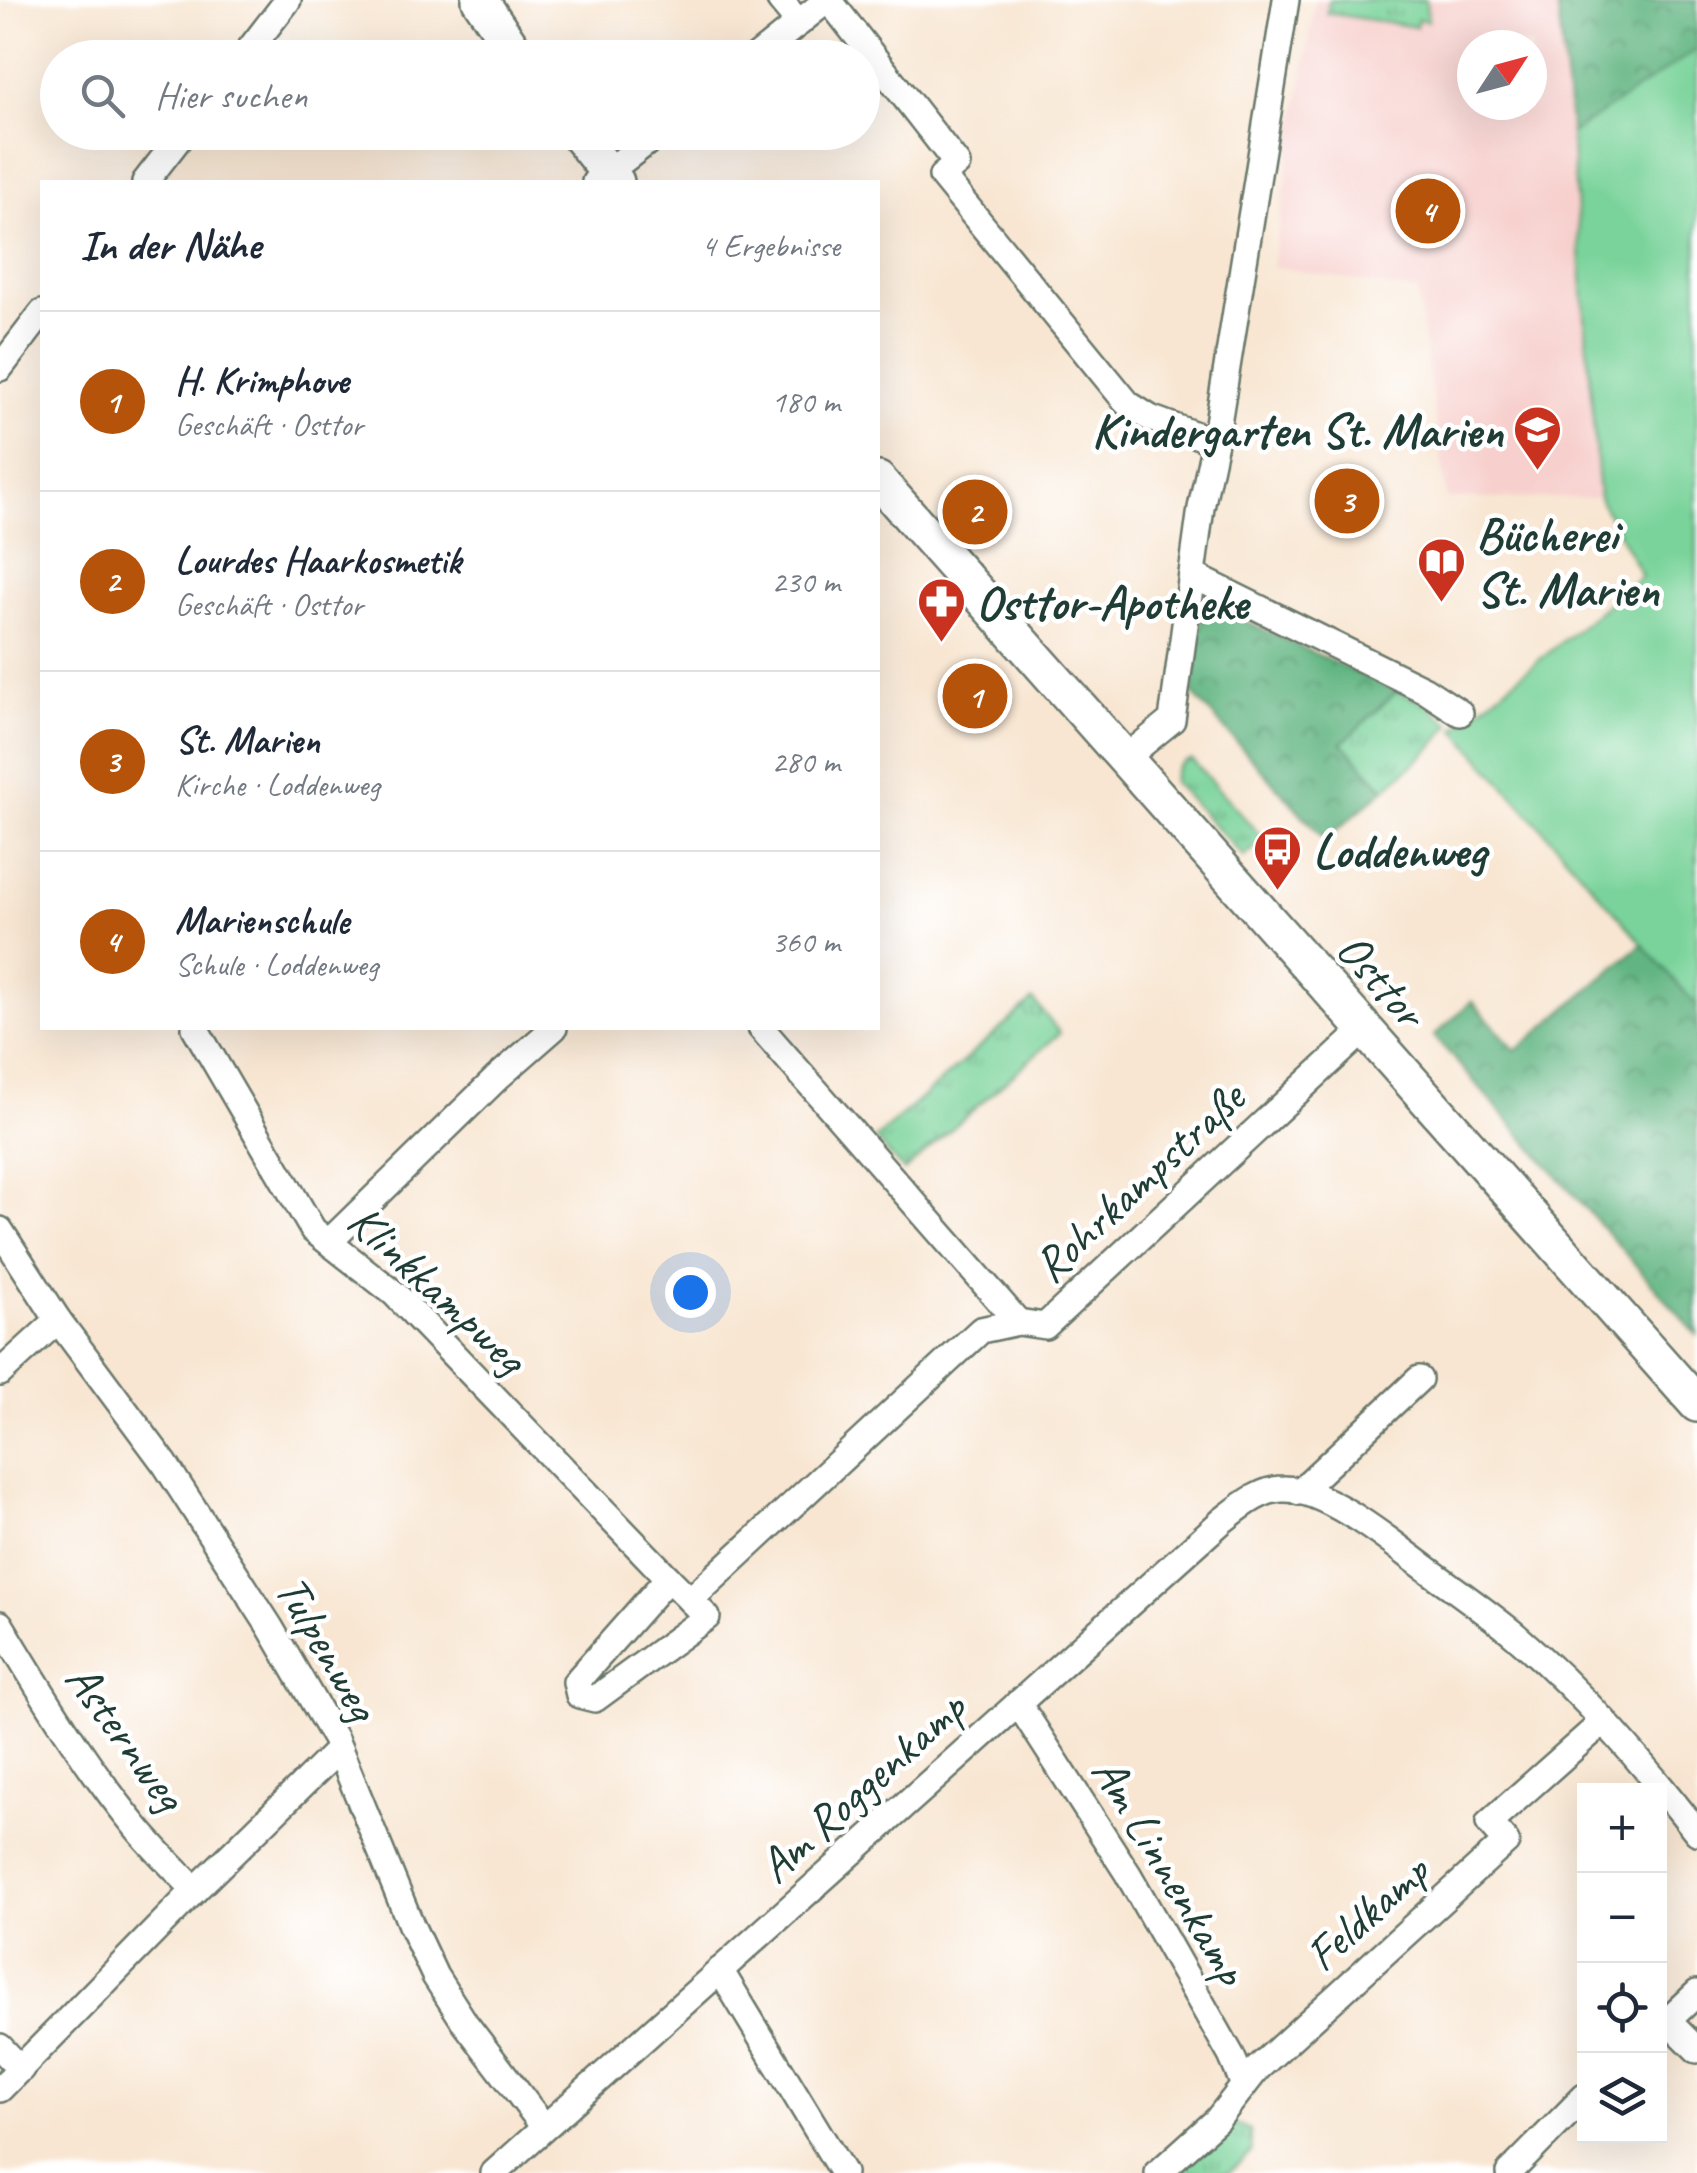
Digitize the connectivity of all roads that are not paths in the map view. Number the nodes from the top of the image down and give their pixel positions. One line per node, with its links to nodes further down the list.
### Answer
1 (288, 0): 7 (street)
2 (480, 0): 8 (main road)
3 (780, 0): 6 (street)
4 (828, 0): 6 (street); 10 (street)
5 (1286, 0): 19 (street)
6 (798, 23): 9 (street)
7 (257, 40)
8 (507, 40)
9 (777, 40)
10 (859, 40)
11 (880, 66): 19 (street)
12 (170, 150): 16 (street)
13 (587, 150): 15 (main road)
14 (639, 150): 15 (street)
15 (606, 179)
16 (147, 180)
17 (40, 317): 18 (street)
18 (0, 368)
19 (1215, 442): 21 (street)
20 (880, 482): 23 (main road, Osttor)
21 (1192, 575): 22 (street); 23 (street)
22 (1460, 713)
23 (1124, 760): 27 (main road, Osttor)
24 (196, 1030): 29 (street, Klinkkampweg)
25 (552, 1030): 29 (street)
26 (763, 1030): 31 (street)
27 (1364, 1030): 31 (street, Rohrkampstraße); 34 (main road, Osttor)
28 (0, 1230): 30 (street, Tulpenweg)
29 (329, 1242): 36 (street, Klinkkampweg)
30 (58, 1320): 32 (street); 41 (street, Tulpenweg)
31 (1018, 1322): 37 (street, Rohrkampstraße)
32 (0, 1373)
33 (1419, 1379): 35 (street)
34 (1697, 1404)
35 (1298, 1492): 39 (street, Am Roggenkamp); 40 (street)
36 (668, 1578): 37 (street); 37 (street)
37 (690, 1600)
38 (0, 1624): 43 (street, Asternweg)
39 (1018, 1703): 44 (street, Am Roggenkamp); 51 (street, Am Linnenkamp)
40 (1604, 1721): 42 (street); 51 (street, Feldkamp)
41 (339, 1749): 43 (street); 54 (street, Tulpenweg)
42 (1697, 1832)
43 (195, 1890): 50 (street)
44 (720, 1970): 54 (street, Am Roggenkamp); 56 (street)
45 (1697, 1994): 46 (street)
46 (1667, 2021)
47 (1667, 2026): 49 (street)
48 (0, 2047): 50 (street)
49 (1697, 2050)
50 (20, 2069): 52 (street)
51 (1244, 2085): 57 (street, Feldkamp)
52 (0, 2089)
53 (1577, 2104): 58 (street)
54 (544, 2126): 55 (street, Am Roggenkamp)
55 (494, 2173)
56 (844, 2173)
57 (1158, 2173)
58 (1508, 2173)

